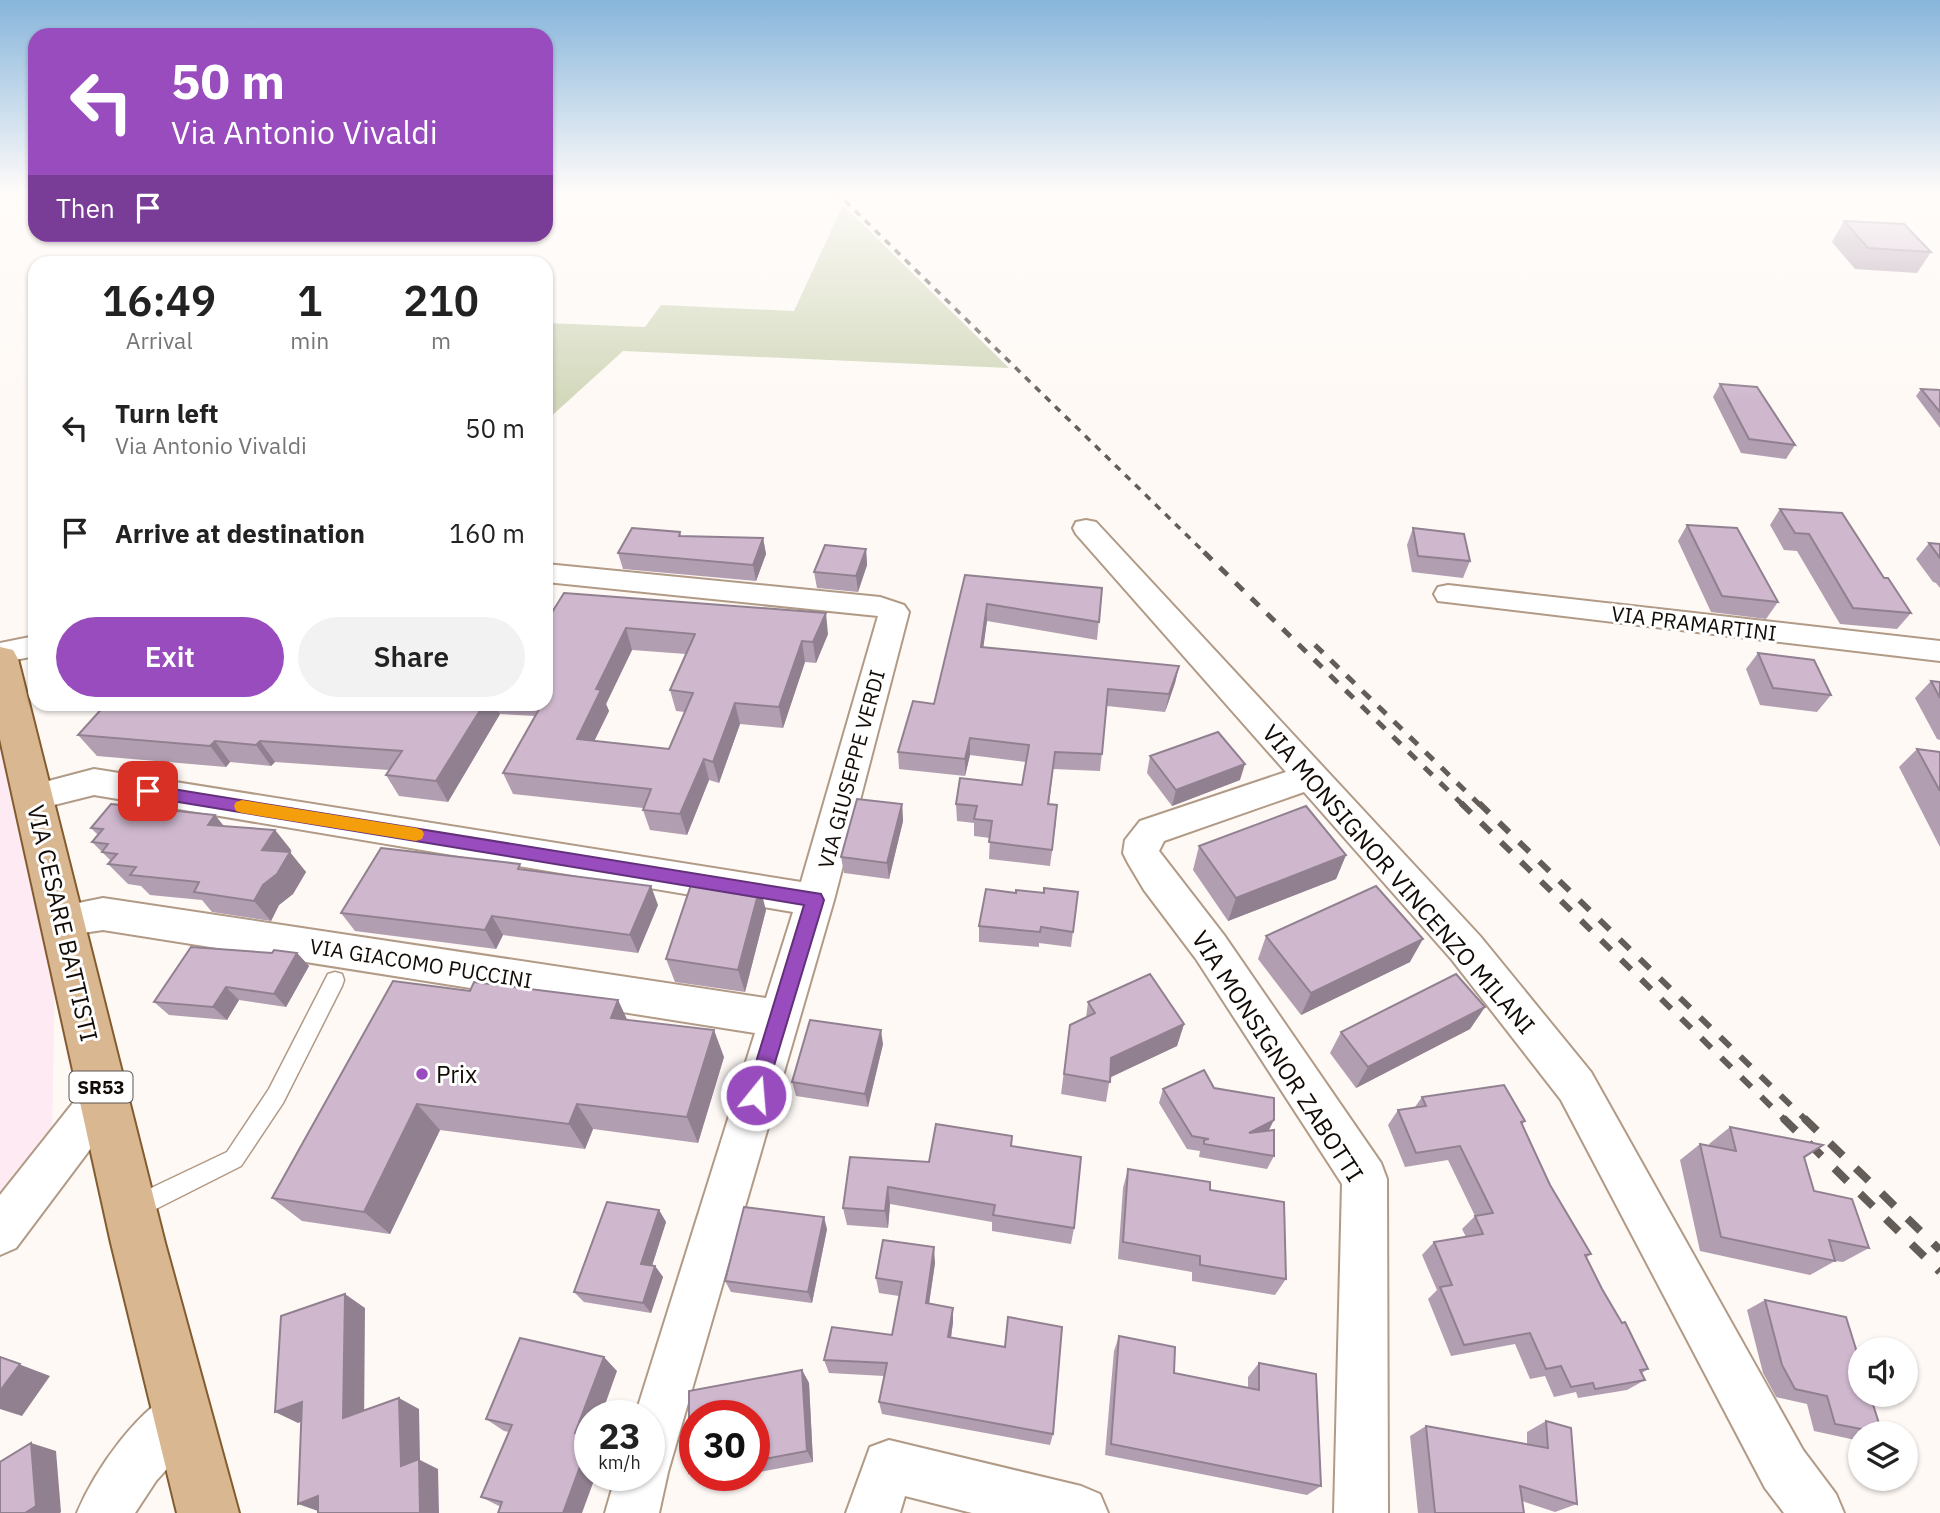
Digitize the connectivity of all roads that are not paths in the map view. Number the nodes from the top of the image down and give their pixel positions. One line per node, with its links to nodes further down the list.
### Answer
1 (1086, 528): 8 (street, VIA MONSIGNOR VINCENZO MILANI)
2 (553, 581): 10 (street, VIA GIUSEPPE VERDI)
3 (1448, 594): 5 (street, VIA PRAMARTINI)
4 (28, 647): 6 (street)
5 (1940, 651)
6 (0, 653)
7 (0, 659): 9 (main road, VIA CESARE BATTISTI / SR53)
8 (1311, 776): 25 (street, VIA MONSIGNOR ZABOTTI); 26 (street, VIA MONSIGNOR VINCENZO MILANI)
9 (34, 797): 10 (street); 11 (main road, VIA CESARE BATTISTI / SR53)
10 (815, 900): 13 (street, VIA GIUSEPPE VERDI)
11 (62, 920): 13 (street, VIA GIACOMO PUCCINI); 14 (main road, VIA CESARE BATTISTI / SR53)
12 (335, 980): 15 (lane)
13 (779, 1018): 17 (street, VIA GIUSEPPE VERDI)
14 (103, 1098): 15 (main road, VIA CESARE BATTISTI / SR53); 16 (street)
15 (130, 1209): 18 (main road, VIA CESARE BATTISTI / SR53)
16 (0, 1232)
17 (665, 1401)
18 (183, 1413): 20 (street); 21 (main road, VIA CESARE BATTISTI / SR53)
19 (638, 1491): 22 (street)
20 (104, 1513)
21 (208, 1513)
22 (632, 1513)
23 (873, 1513): 24 (street)
24 (1081, 1513)
25 (1361, 1513)
26 (1817, 1513)

